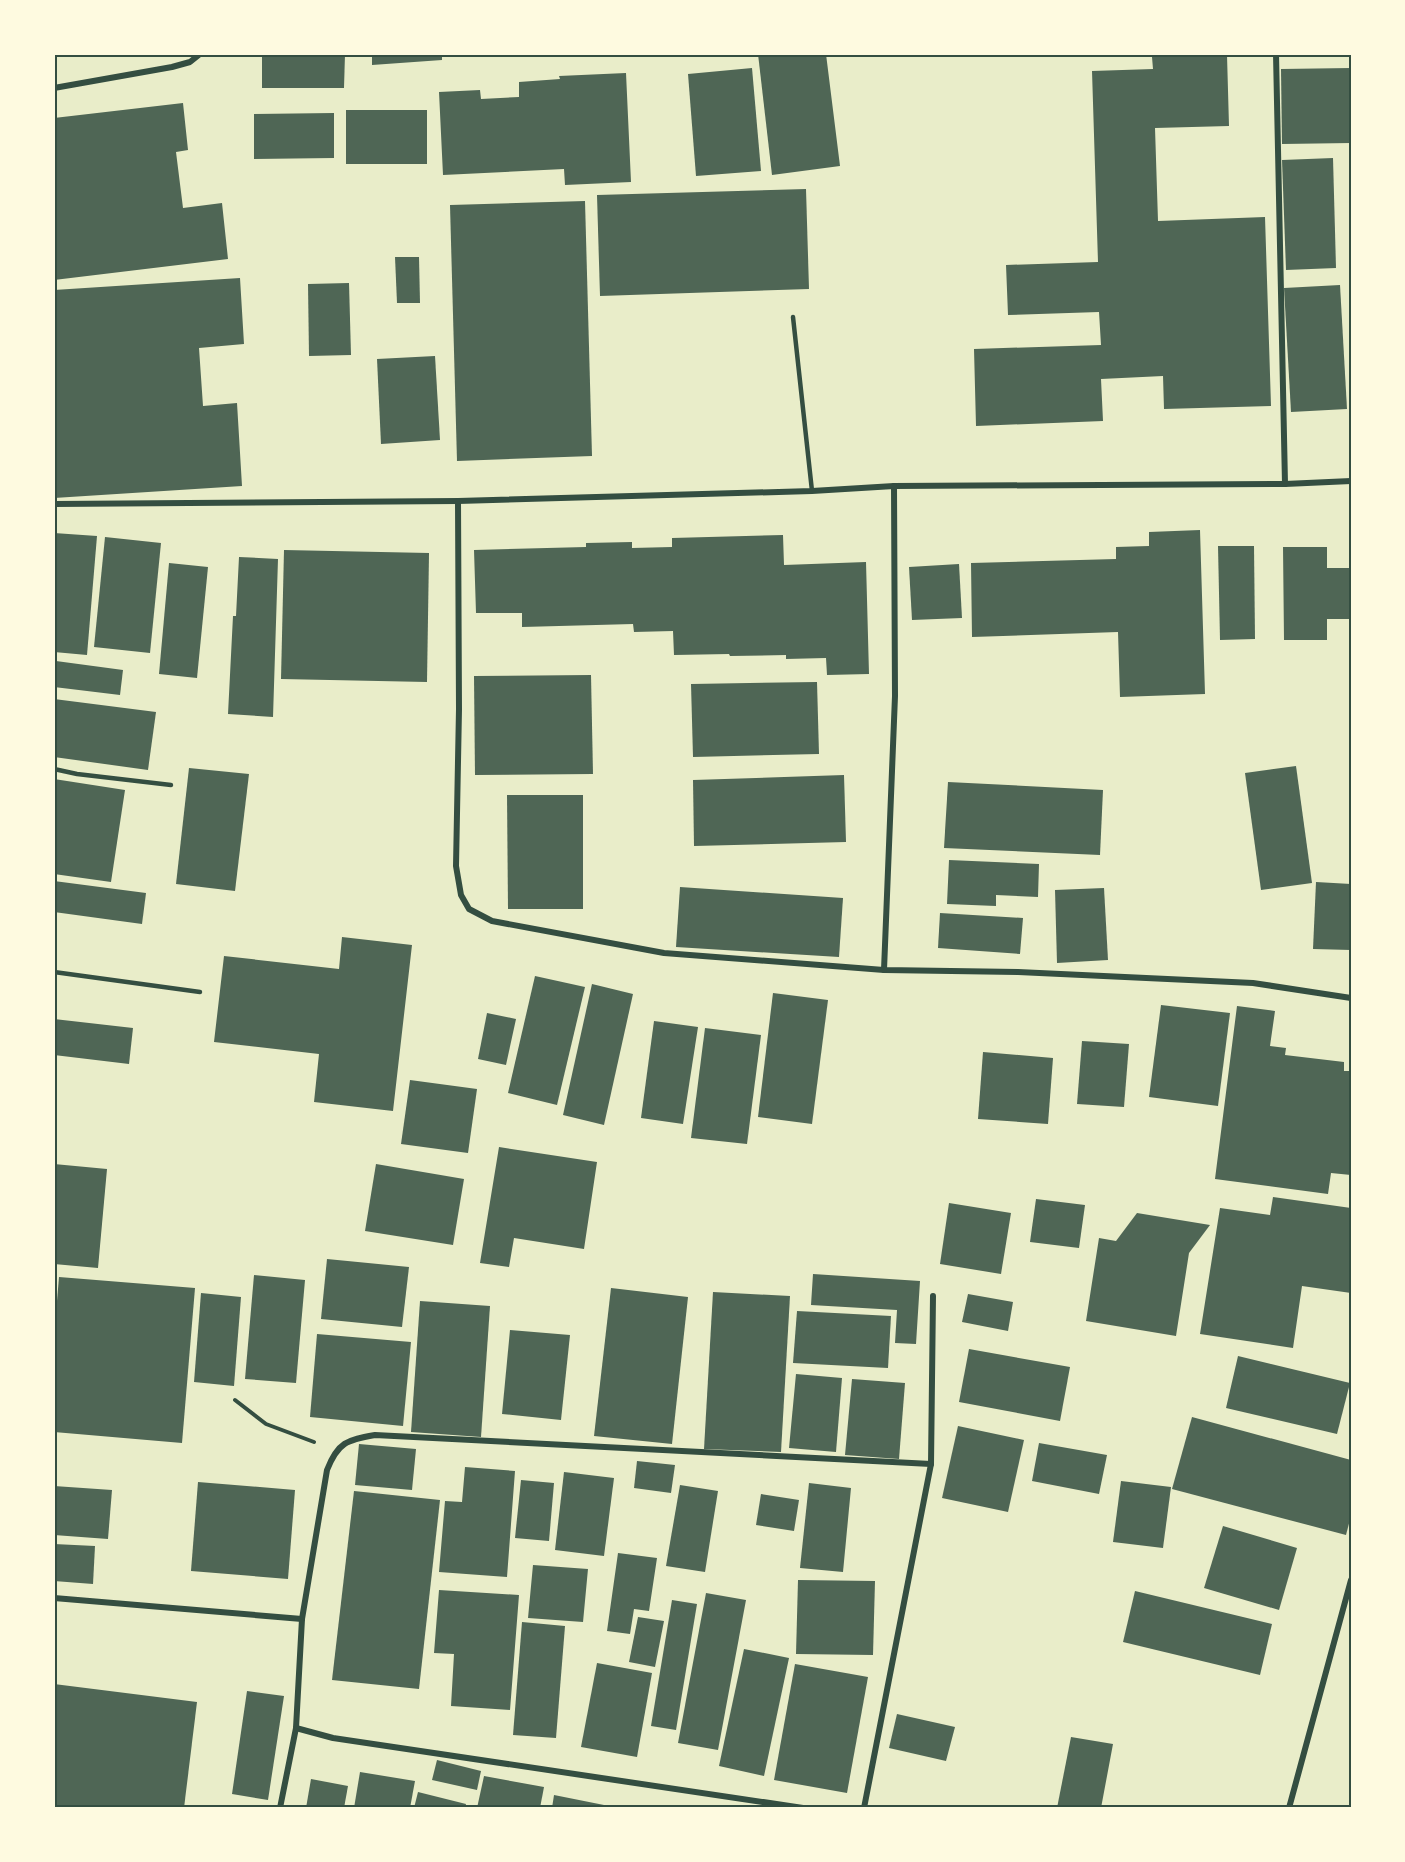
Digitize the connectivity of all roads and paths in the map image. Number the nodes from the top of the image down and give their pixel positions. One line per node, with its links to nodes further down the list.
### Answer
1 (201, 54): 3 (street)
2 (1276, 54): 6 (street)
3 (54, 88)
4 (793, 317): 8 (lane)
5 (1351, 481): 6 (street)
6 (1285, 484): 7 (street)
7 (894, 486): 8 (street); 13 (street)
8 (812, 491): 9 (street)
9 (458, 501): 10 (street); 13 (street)
10 (54, 504)
11 (54, 769): 12 (lane)
12 (171, 785)
13 (884, 970): 16 (street)
14 (54, 972): 15 (lane)
15 (200, 992)
16 (1351, 998)
17 (933, 1296): 20 (street)
18 (236, 1400): 19 (path)
19 (338, 1449): 20 (street); 23 (street)
20 (931, 1464): 27 (street)
21 (1351, 1580): 28 (street)
22 (54, 1598): 23 (street)
23 (302, 1619): 24 (street)
24 (296, 1728): 25 (street); 26 (street)
25 (280, 1808)
26 (803, 1808)
27 (864, 1808)
28 (1289, 1808)

